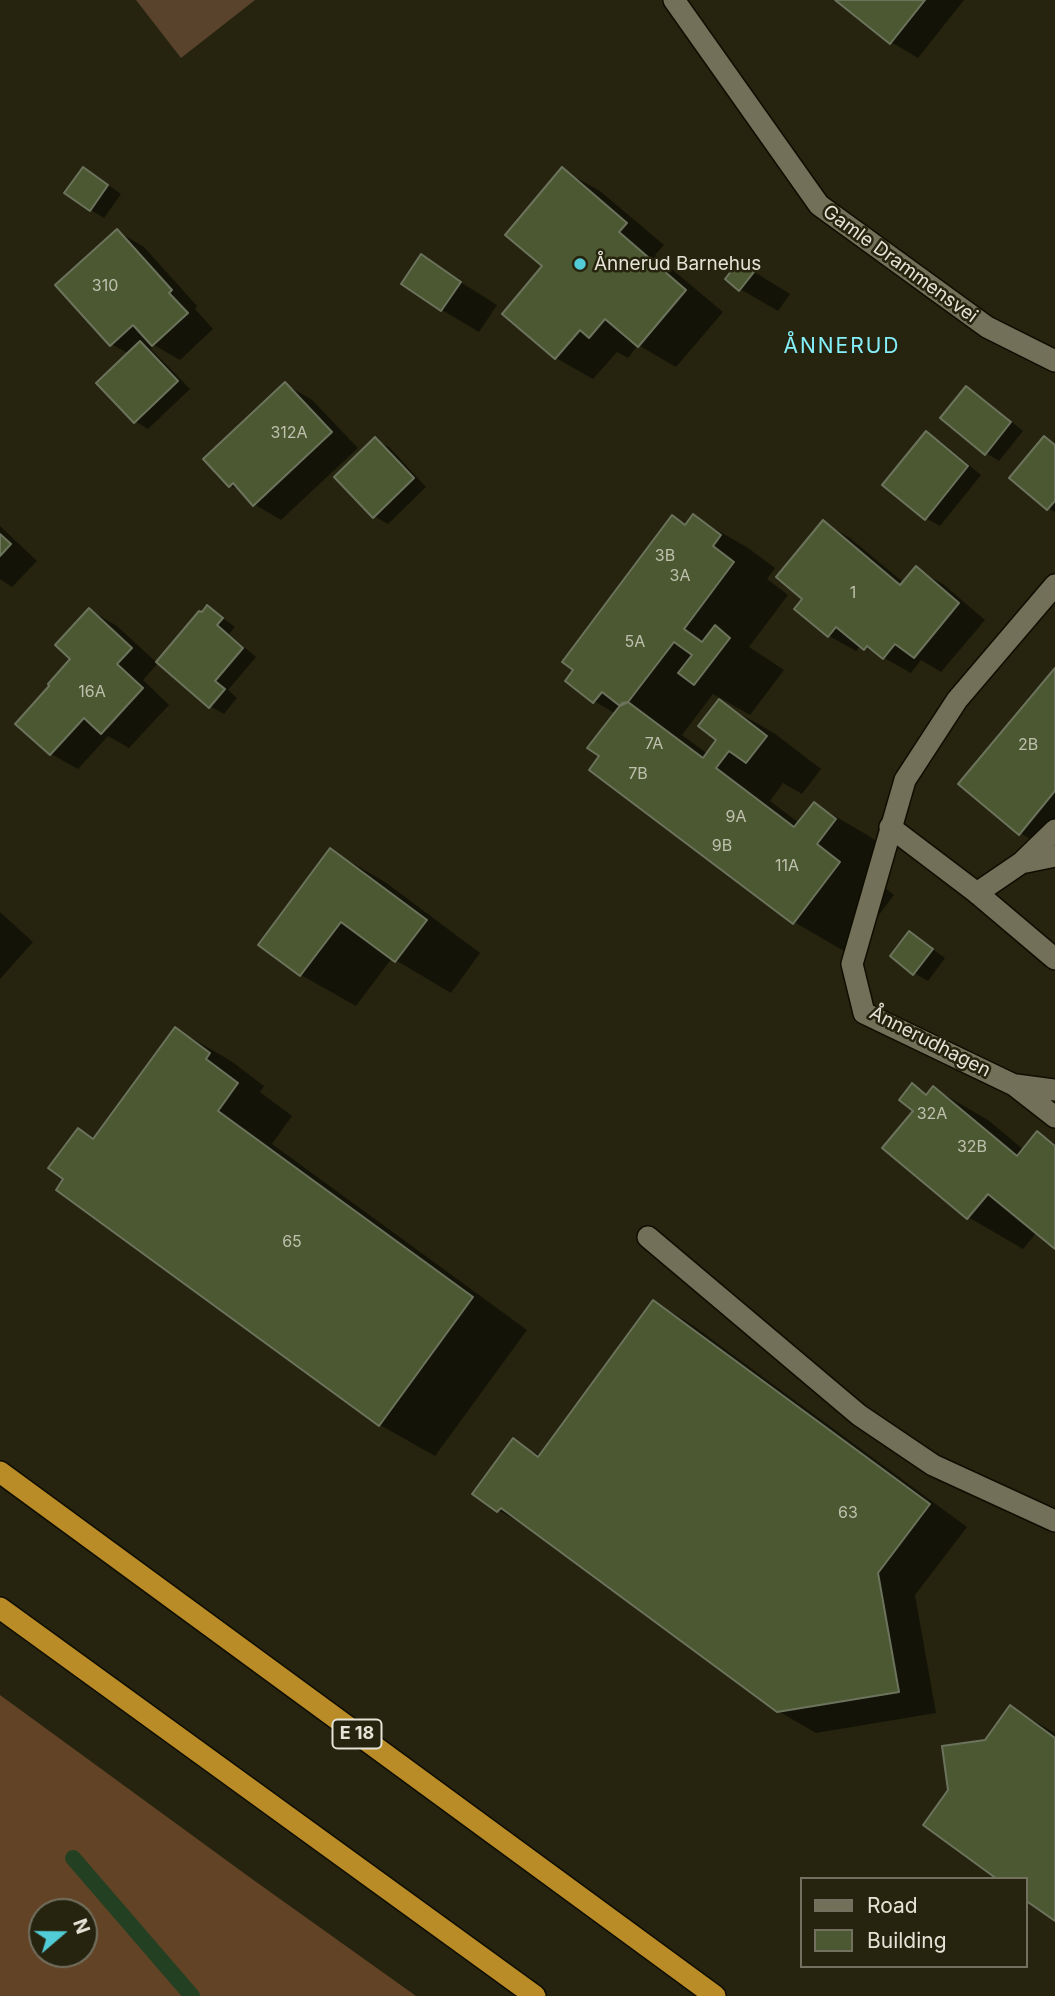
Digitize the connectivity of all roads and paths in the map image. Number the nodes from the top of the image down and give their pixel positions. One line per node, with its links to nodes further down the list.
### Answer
1 (674, 0): 2 (street, Gamle Drammensvei)
2 (1055, 360)
3 (1055, 585): 4 (street, Ånnerudhagen)
4 (890, 827): 8 (street); 10 (street, Ånnerudhagen)
5 (1055, 830): 7 (street)
6 (1055, 856): 7 (street)
7 (1021, 863): 8 (street)
8 (977, 893): 9 (street)
9 (1055, 959)
10 (1014, 1085): 11 (street, Ånnerudhagen); 12 (street, Ånnerudhagen)
11 (1055, 1090)
12 (1055, 1117)
13 (648, 1237): 15 (street)
14 (0, 1472): 18 (highway, E 18)
15 (1055, 1521)
16 (0, 1608): 17 (highway)
17 (533, 1995)
18 (715, 1996)

